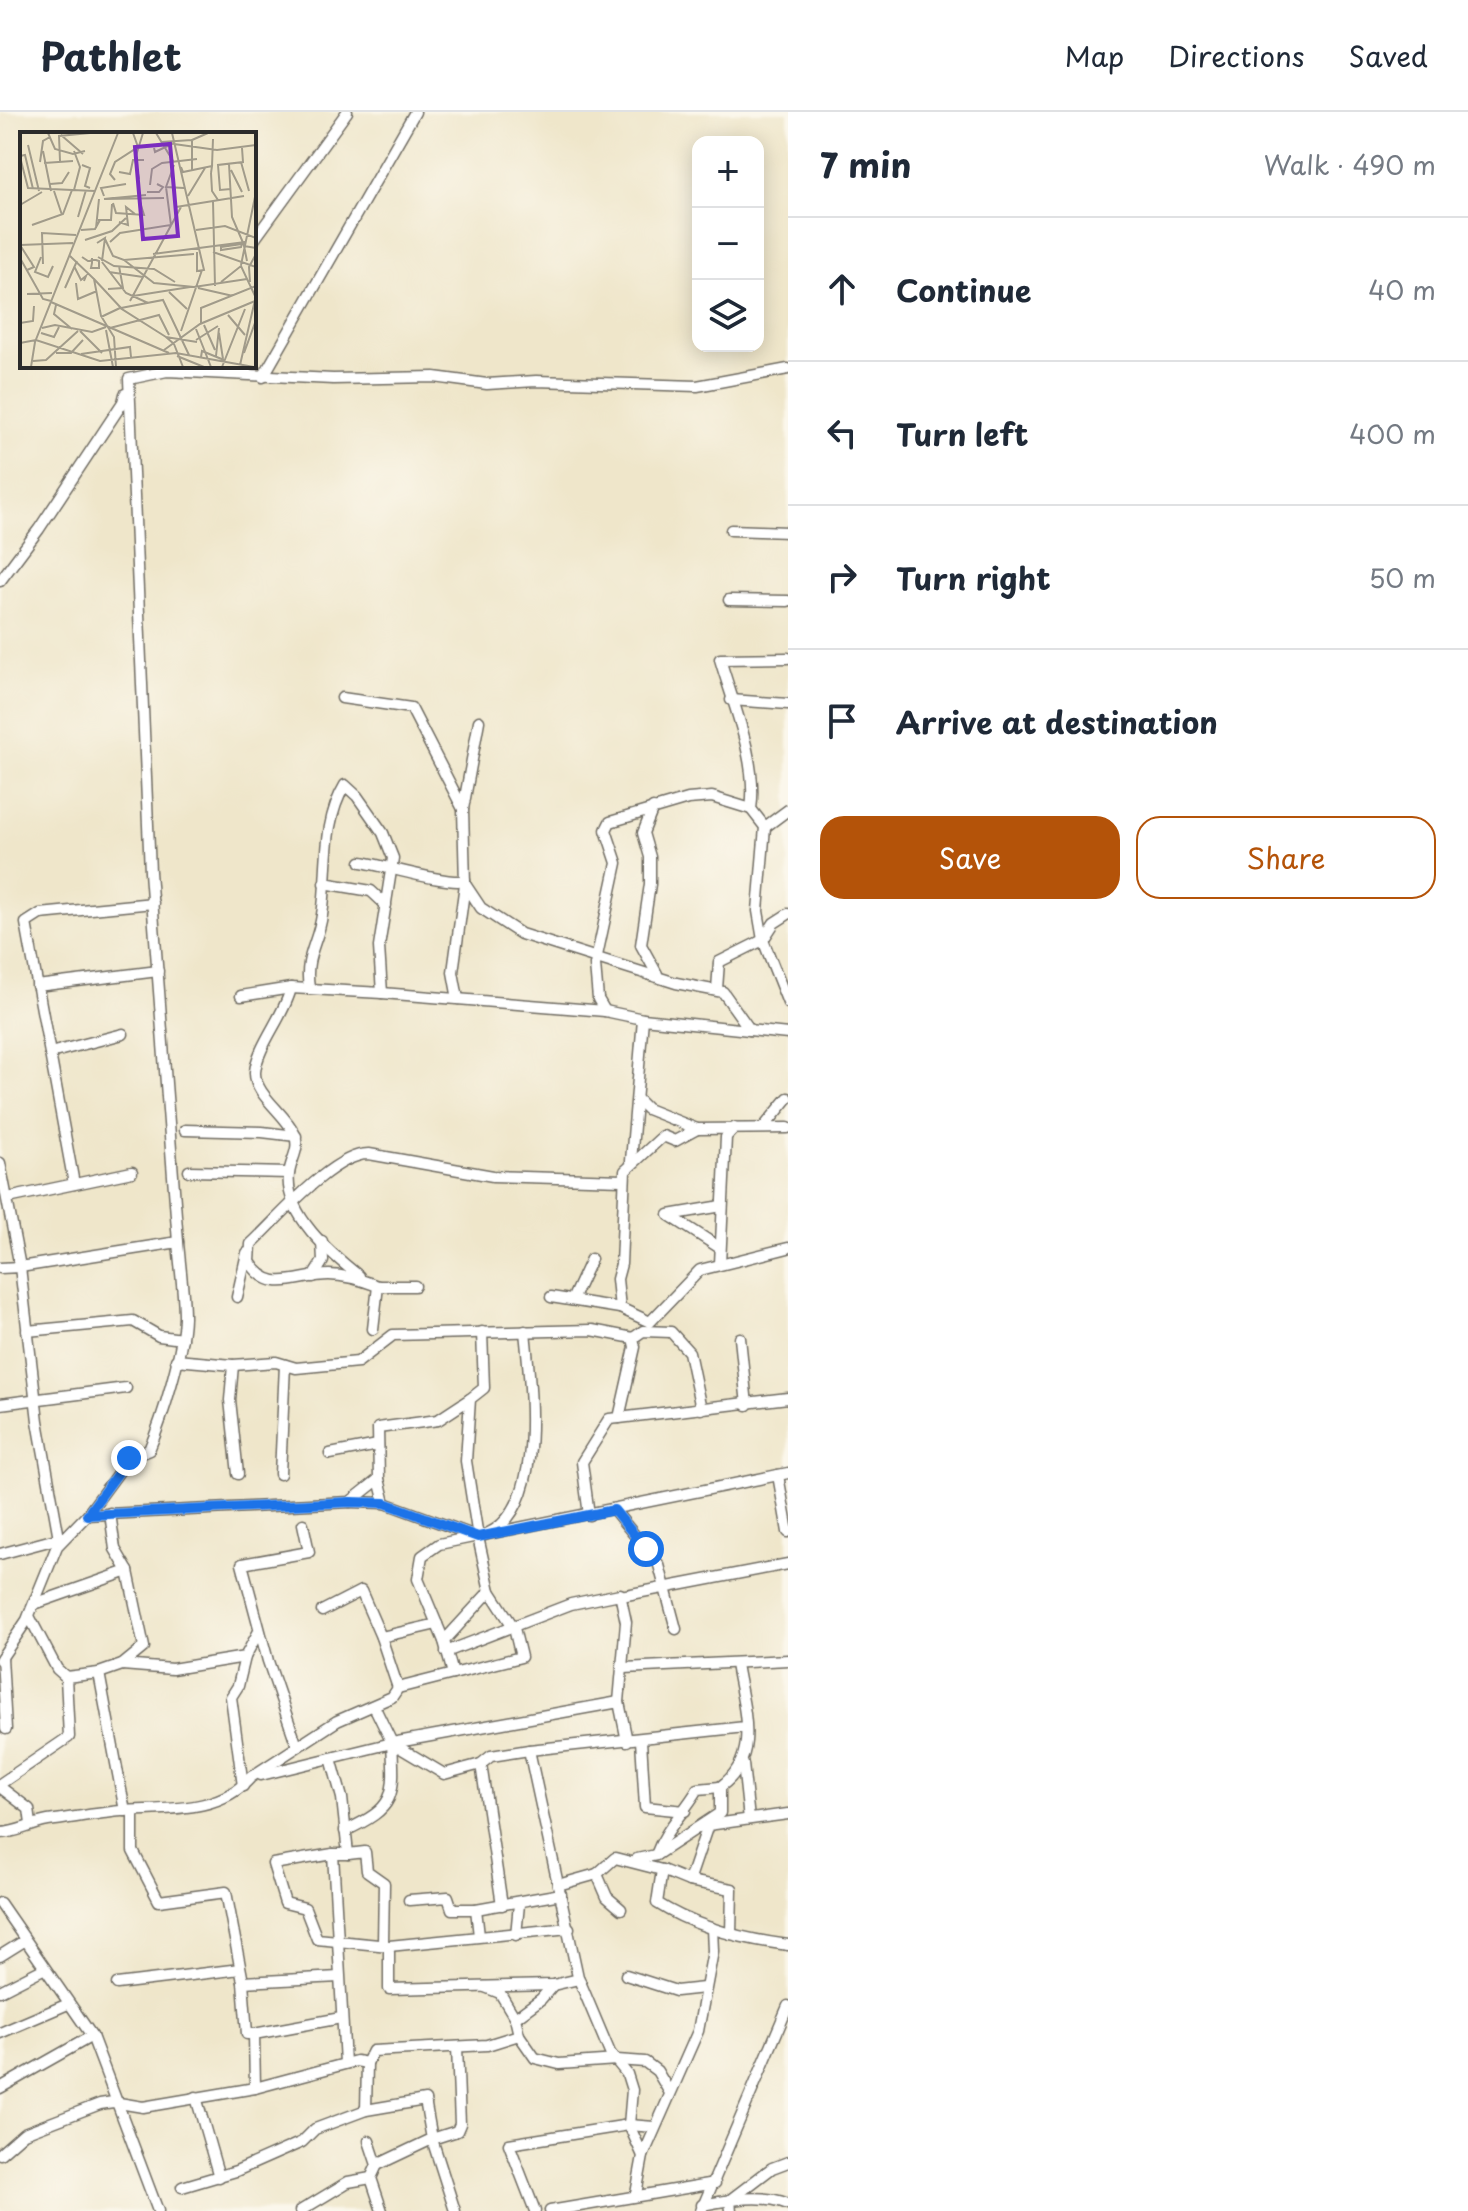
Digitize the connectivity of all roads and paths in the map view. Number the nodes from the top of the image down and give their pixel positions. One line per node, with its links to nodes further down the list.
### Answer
1 (347, 112): 3 (street)
2 (415, 112): 6 (street)
3 (256, 237)
4 (140, 368): 7 (street)
5 (788, 369): 6 (street)
6 (263, 377): 7 (street)
7 (129, 379): 10 (street); 27 (street)
8 (731, 530): 9 (street)
9 (788, 532)
10 (0, 581)
11 (729, 600): 12 (street)
12 (788, 601)
13 (788, 658): 15 (street)
14 (342, 698): 19 (street)
15 (731, 700): 16 (street); 20 (street)
16 (788, 704)
17 (479, 721): 19 (street)
18 (653, 808): 20 (street); 32 (street); 34 (street)
19 (463, 809): 25 (street)
20 (751, 809): 22 (street)
21 (788, 810): 22 (street)
22 (765, 827): 29 (street)
23 (361, 862): 24 (street)
24 (393, 866): 25 (street); 26 (street); 28 (street)
25 (465, 882): 32 (street); 41 (street)
26 (324, 883): 28 (street); 37 (street)
27 (153, 903): 33 (street); 35 (street)
28 (386, 905): 39 (street)
29 (758, 911): 30 (street); 31 (street)
30 (787, 914): 31 (street)
31 (763, 940): 38 (street); 42 (street)
32 (596, 959): 34 (street); 43 (street)
33 (158, 971): 35 (street); 68 (street)
34 (657, 974): 38 (street)
35 (37, 986): 48 (street)
36 (291, 988): 37 (street); 40 (street); 56 (street)
37 (309, 988): 39 (street)
38 (717, 989): 45 (street)
39 (382, 993): 41 (street)
40 (241, 996)
41 (458, 999): 43 (street)
42 (788, 1003)
43 (605, 1011): 44 (street)
44 (643, 1019): 45 (street); 50 (street)
45 (750, 1030): 47 (street)
46 (123, 1034): 48 (street)
47 (788, 1034)
48 (50, 1053): 63 (street)
49 (788, 1098): 51 (street)
50 (638, 1100): 54 (street); 57 (street)
51 (764, 1127): 52 (street); 53 (street)
52 (734, 1128): 54 (street); 66 (street)
53 (788, 1128)
54 (697, 1129): 57 (street)
55 (185, 1130): 56 (street)
56 (296, 1136): 61 (street)
57 (631, 1161): 62 (street)
58 (0, 1163): 64 (street)
59 (189, 1171): 61 (street)
60 (132, 1172): 63 (street)
61 (289, 1173): 65 (street)
62 (622, 1180): 65 (street); 82 (street)
63 (74, 1184): 64 (street)
64 (8, 1198): 74 (street)
65 (292, 1205): 67 (street); 69 (street)
66 (722, 1206): 70 (street); 70 (street)
67 (322, 1241): 76 (street); 77 (street)
68 (178, 1242): 74 (street); 89 (street)
69 (251, 1244): 76 (street); 79 (street)
70 (720, 1248): 73 (street)
71 (788, 1248): 73 (street)
72 (591, 1259): 81 (street)
73 (720, 1264): 82 (street)
74 (20, 1267): 75 (street); 84 (street)
75 (0, 1268)
76 (313, 1277): 77 (street)
77 (372, 1284): 78 (street); 83 (street)
78 (415, 1286)
79 (237, 1297)
80 (551, 1297): 81 (street)
81 (572, 1300): 82 (street)
82 (620, 1308)
83 (373, 1329)
84 (27, 1331): 89 (street); 94 (street)
85 (525, 1331): 86 (street); 87 (street); 115 (street)
86 (482, 1332): 92 (street); 96 (street)
87 (633, 1338): 99 (street); 100 (street)
88 (740, 1338): 98 (street)
89 (182, 1339): 90 (street)
90 (176, 1360): 91 (street); 111 (street)
91 (233, 1365): 92 (street); 103 (street)
92 (285, 1365): 104 (street)
93 (126, 1388): 94 (street)
94 (35, 1398): 97 (street); 116 (street)
95 (788, 1398): 98 (street)
96 (470, 1399): 101 (street); 115 (street)
97 (0, 1404)
98 (747, 1405): 99 (street)
99 (701, 1409): 100 (street)
100 (619, 1418): 112 (street)
101 (378, 1445): 102 (street); 106 (street)
102 (330, 1454)
103 (238, 1474)
104 (280, 1474)
105 (783, 1474): 109 (street); 114 (street)
106 (379, 1479): 107 (street); 108 (street)
107 (350, 1502): 108 (street); 110 (street)
108 (385, 1503): 115 (street)
109 (614, 1510): 112 (street); 120 (street)
110 (110, 1513): 111 (street); 119 (street)
111 (87, 1515): 116 (street)
112 (589, 1515): 115 (street)
113 (303, 1524): 129 (street)
114 (788, 1532)
115 (478, 1537): 121 (street); 126 (street)
116 (62, 1538): 117 (street); 123 (street)
117 (0, 1554)
118 (788, 1564): 120 (street)
119 (128, 1571): 123 (street); 136 (street)
120 (663, 1586): 122 (street); 128 (street)
121 (490, 1591): 127 (street); 131 (street)
122 (621, 1596): 127 (street); 137 (street)
123 (34, 1604): 125 (street)
124 (322, 1611): 130 (street)
125 (29, 1616): 133 (street); 140 (street)
126 (437, 1624): 130 (street); 131 (street)
127 (514, 1628): 131 (street); 139 (street)
128 (676, 1629)
129 (259, 1631): 132 (street); 149 (street)
130 (381, 1637): 141 (street)
131 (445, 1646): 139 (street)
132 (245, 1657): 136 (street); 156 (street)
133 (1, 1659): 145 (street)
134 (788, 1660): 135 (street)
135 (736, 1664): 137 (street); 144 (street)
136 (122, 1665): 138 (street)
137 (624, 1668): 142 (street)
138 (99, 1673): 140 (street); 158 (street)
139 (453, 1674): 141 (street)
140 (66, 1677): 155 (street)
141 (398, 1688): 143 (street)
142 (619, 1702): 147 (street); 148 (street)
143 (374, 1706): 148 (street); 149 (street)
144 (745, 1727): 146 (street); 152 (street)
145 (6, 1729)
146 (641, 1740): 147 (street); 159 (street)
147 (627, 1741): 150 (street)
148 (392, 1743): 151 (street); 153 (street); 163 (street)
149 (297, 1746): 154 (street)
150 (529, 1750): 153 (street); 172 (street)
151 (331, 1758): 154 (street); 163 (street)
152 (743, 1762): 157 (street); 161 (street)
153 (481, 1764): 176 (street)
154 (251, 1777): 156 (street)
155 (1, 1786): 162 (street)
156 (243, 1786): 158 (street)
157 (720, 1787): 159 (street); 167 (street)
158 (129, 1811): 162 (street); 190 (street)
159 (685, 1811): 167 (street)
160 (788, 1814): 161 (street)
161 (749, 1819): 171 (street)
162 (31, 1824): 164 (street)
163 (345, 1831): 166 (street)
164 (0, 1833)
165 (333, 1854): 166 (street); 184 (street); 184 (street)
166 (348, 1854): 186 (street)
167 (656, 1855): 168 (street)
168 (631, 1860): 169 (street); 170 (street)
169 (662, 1870): 171 (street); 180 (street)
170 (597, 1874): 172 (street); 178 (street)
171 (689, 1881): 181 (street)
172 (560, 1889): 175 (street); 179 (street)
173 (409, 1900): 177 (street)
174 (0, 1903): 185 (street)
175 (519, 1904): 176 (street); 182 (street)
176 (502, 1905): 177 (street)
177 (476, 1909): 183 (street)
178 (621, 1909)
179 (569, 1928): 182 (street); 193 (street)
180 (712, 1928): 181 (street); 198 (street)
181 (731, 1934): 187 (street)
182 (516, 1935): 183 (street)
183 (479, 1936): 186 (street)
184 (338, 1940): 186 (street); 192 (street)
185 (24, 1941): 188 (street); 189 (street)
186 (386, 1945): 196 (street)
187 (788, 1945)
188 (0, 1956)
189 (43, 1969): 199 (street); 200 (street)
190 (240, 1969): 194 (street); 195 (street)
191 (626, 1975): 198 (street)
192 (339, 1977): 194 (street); 202 (street)
193 (579, 1979): 197 (street); 209 (street)
194 (243, 1982): 205 (street)
195 (117, 1984)
196 (480, 1985): 197 (street); 203 (street)
197 (553, 1985): 203 (street)
198 (704, 1988): 214 (street)
199 (0, 1991)
200 (68, 2004): 204 (street); 207 (street)
201 (788, 2006): 228 (street)
202 (341, 2018): 205 (street); 210 (street)
203 (515, 2018): 206 (street)
204 (0, 2033)
205 (254, 2034): 213 (street)
206 (519, 2035): 208 (street); 209 (street)
207 (92, 2036): 212 (street); 216 (street)
208 (457, 2047): 211 (street); 220 (street)
209 (617, 2060): 214 (street); 218 (street)
210 (345, 2063): 211 (street); 213 (street)
211 (367, 2063): 217 (street)
212 (0, 2088)
213 (255, 2088): 215 (street)
214 (670, 2093): 219 (street)
215 (196, 2097): 216 (street); 226 (street)
216 (119, 2104): 222 (street); 235 (street)
217 (366, 2110): 220 (street); 226 (street)
218 (629, 2125): 219 (street); 223 (street); 239 (street)
219 (654, 2127): 223 (street)
220 (432, 2139): 225 (street); 238 (street)
221 (369, 2141): 225 (street)
222 (0, 2154)
223 (643, 2156): 230 (street)
224 (788, 2162): 233 (street)
225 (377, 2165): 227 (street)
226 (219, 2177): 229 (street)
227 (371, 2178): 236 (street); 237 (street)
228 (715, 2183): 230 (street); 234 (street)
229 (182, 2187)
230 (636, 2194): 231 (street)
231 (612, 2199): 240 (street); 241 (street)
232 (788, 2204): 233 (street)
233 (730, 2206): 234 (street)
234 (702, 2208)
235 (158, 2211)
236 (300, 2211)
237 (382, 2211)
238 (455, 2211)
239 (535, 2211)
240 (550, 2211)
241 (616, 2211)

